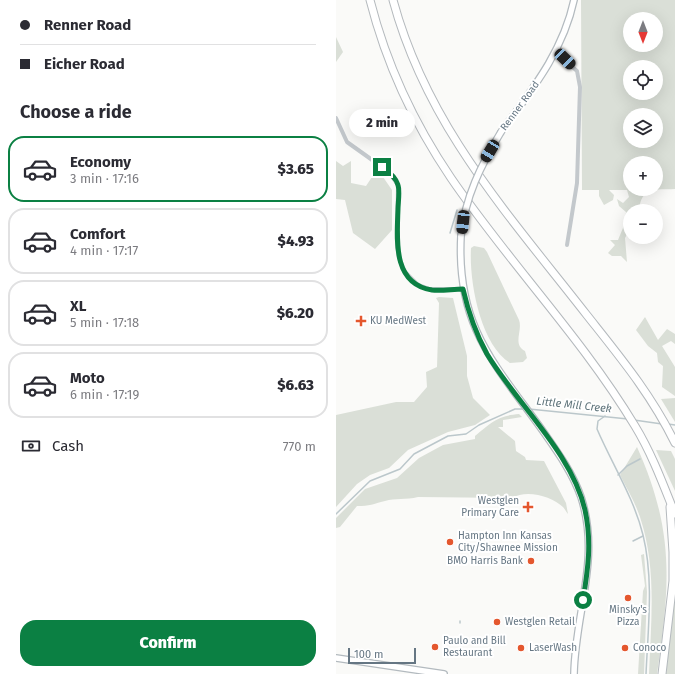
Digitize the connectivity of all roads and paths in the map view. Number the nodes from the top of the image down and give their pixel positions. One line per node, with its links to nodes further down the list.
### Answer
1 (370, 0): 9 (highway)
2 (393, 0): 8 (highway)
3 (574, 0): 4 (main road, Renner Road)
4 (556, 52): 6 (street); 7 (main road, Renner Road, bridge)
5 (336, 118): 7 (street)
6 (567, 245)
7 (463, 289): 13 (main road, Renner Road)
8 (675, 443)
9 (669, 499): 10 (highway); 14 (highway)
10 (675, 514)
11 (336, 658): 12 (main road)
12 (444, 674)
13 (574, 674)
14 (662, 674)

